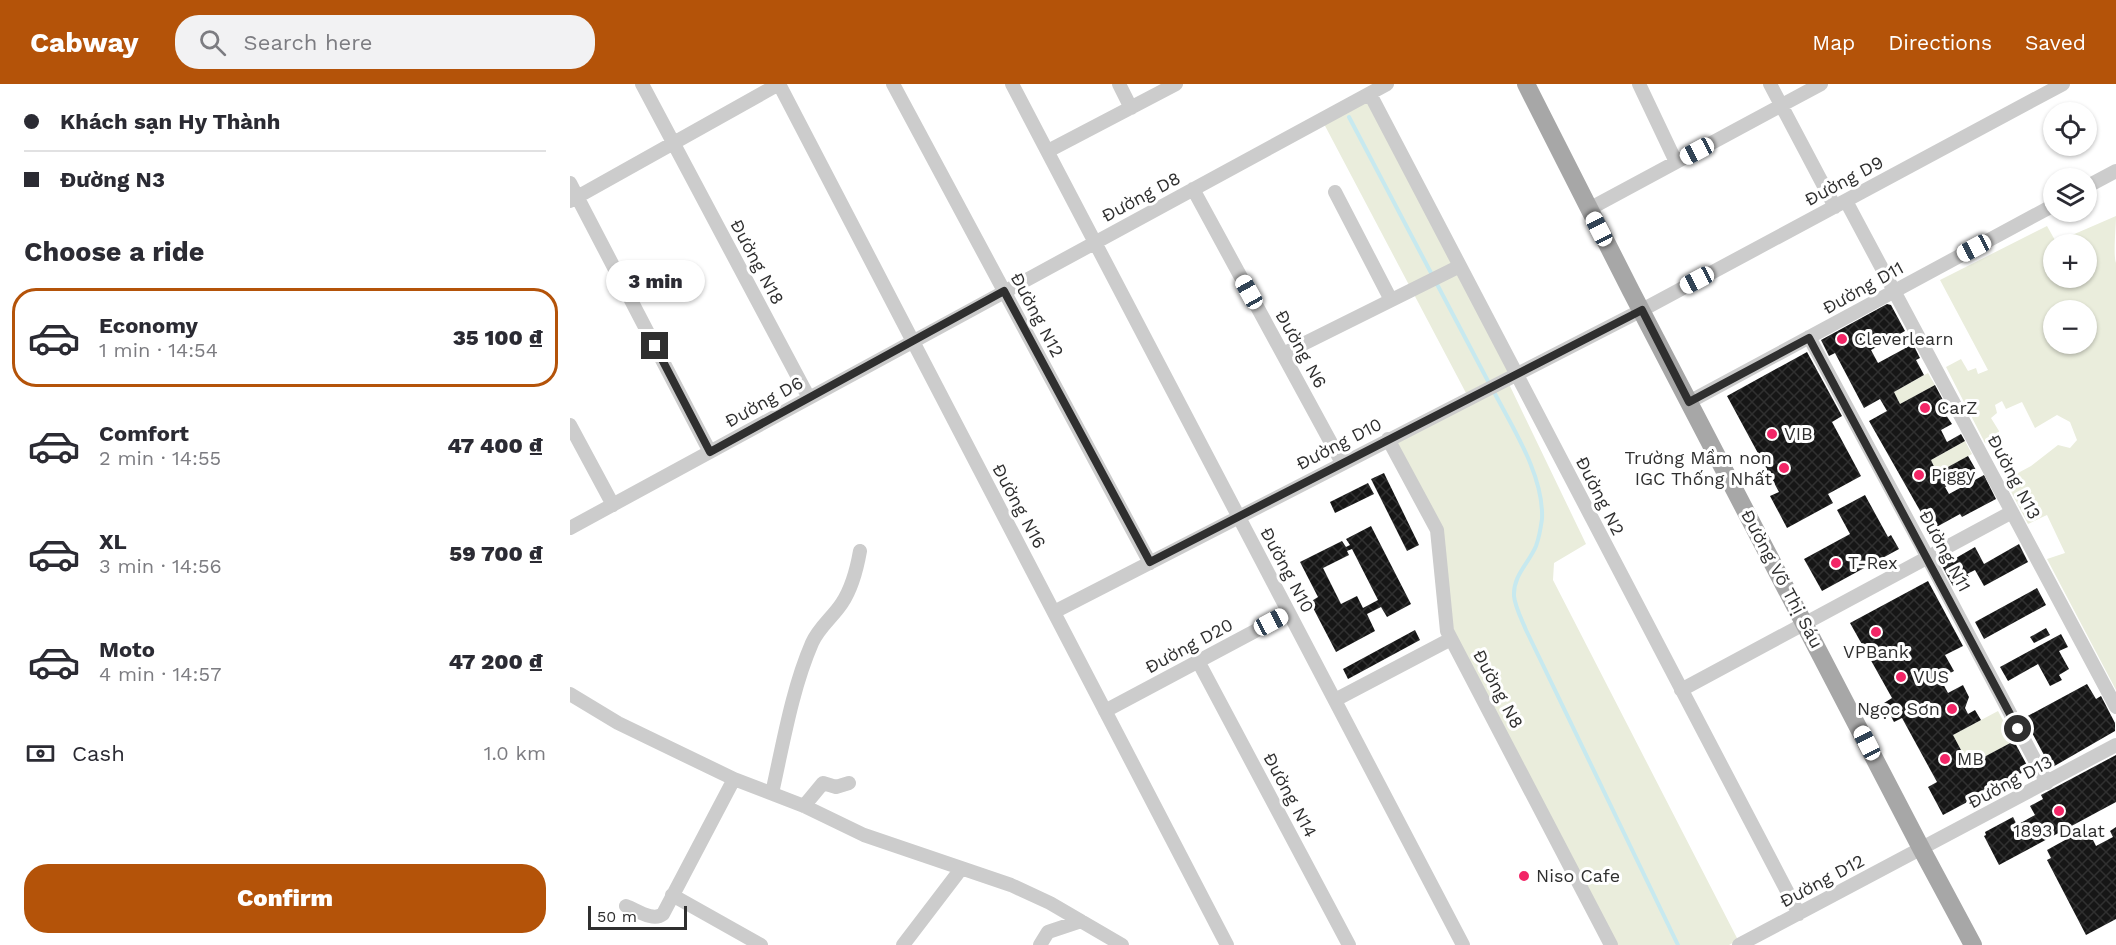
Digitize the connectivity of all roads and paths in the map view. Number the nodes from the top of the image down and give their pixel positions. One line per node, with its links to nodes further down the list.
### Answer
1 (642, 84): 16 (street)
2 (778, 84): 16 (street); 35 (street, Đường N16)
3 (893, 84): 30 (street, Đường N12)
4 (1012, 84): 17 (street, Đường N10)
5 (1119, 84): 15 (street)
6 (1176, 84): 15 (street)
7 (1387, 84): 13 (street, Đường D8)
8 (1526, 84): 26 (main road, Đường Võ Thị Sáu)
9 (1639, 84): 18 (street)
10 (1770, 84): 14 (street, Đường N13)
11 (1821, 84): 14 (street)
12 (2063, 84): 25 (street, Đường D9)
13 (1370, 94): 22 (street, Đường D8); 29 (street, Đường N2)
14 (1781, 106): 18 (street); 25 (street, Đường N13)
15 (1131, 108): 17 (street)
16 (672, 144): 24 (street); 38 (street, Đường N18)
17 (1048, 151): 28 (street, Đường N10)
18 (1676, 162): 26 (street)
19 (2116, 171): 20 (street)
20 (2097, 181)
21 (570, 183): 24 (street)
22 (1193, 189): 28 (street, Đường D8); 36 (street, Đường N6)
23 (1335, 192): 32 (street)
24 (574, 199): 42 (street)
25 (1840, 204): 31 (street, Đường N13); 33 (street, Đường D9)
26 (1589, 209): 33 (main road, Đường Võ Thị Sáu)
27 (2043, 211): 31 (street, Đường D11)
28 (1096, 242): 30 (street, Đường D8); 46 (street, Đường N10)
29 (1460, 266): 32 (street); 37 (street, Đường N2)
30 (1004, 291): 35 (street, Đường D8); 50 (street, Đường N12)
31 (1894, 291): 34 (street, Đường D11); 45 (street, Đường N13)
32 (1391, 300): 36 (street)
33 (1642, 310): 37 (street, Đường D10); 39 (main road, Đường Võ Thị Sáu)
34 (1809, 338): 39 (street, Đường D11); 49 (street, Đường N11)
35 (912, 341): 38 (street, Đường D6); 51 (street, Đường N16)
36 (1283, 354): 43 (street, Đường N6)
37 (1516, 373): 41 (street, Đường D10); 56 (street, Đường N2)
38 (809, 398): 42 (street, Đường D6)
39 (1689, 402): 53 (main road, Đường Võ Thị Sáu)
40 (570, 425): 44 (street)
41 (1388, 439): 43 (street, Đường D10); 54 (street, Đường N8)
42 (710, 452): 44 (street, Đường D6)
43 (1342, 463): 46 (street, Đường D10)
44 (613, 505): 47 (street, Đường D6)
45 (2012, 512): 49 (street); 59 (street, Đường N13)
46 (1239, 516): 50 (street, Đường D10); 52 (street, Đường N10)
47 (570, 528)
48 (860, 551): 65 (street)
49 (1928, 558): 53 (street); 64 (street, Đường N11)
50 (1150, 562): 51 (street, Đường D10)
51 (1054, 612): 60 (street, Đường N16)
52 (1289, 613): 55 (street, Đường D20); 58 (street, Đường N10)
53 (1806, 624): 56 (street); 67 (main road, Đường Võ Thị Sáu)
54 (1452, 639): 58 (street); 80 (street, Đường N8)
55 (1198, 661): 60 (street, Đường D20); 78 (street, Đường N14)
56 (1681, 690): 71 (street, Đường N2)
57 (570, 694): 62 (street)
58 (1335, 700): 79 (street, Đường N10)
59 (2116, 707)
60 (1106, 711): 77 (street, Đường N16)
61 (2116, 745): 64 (street, Đường D13)
62 (734, 779): 65 (street); 69 (street)
63 (849, 783): 66 (street)
64 (2047, 783): 67 (street, Đường D13)
65 (772, 793): 66 (street)
66 (804, 806): 68 (street)
67 (1922, 850): 71 (street, Đường D12); 82 (main road, Đường Võ Thị Sáu)
68 (961, 869): 72 (street); 74 (street)
69 (672, 895): 70 (street); 73 (street)
70 (626, 906)
71 (1798, 914): 81 (street, Đường D12)
72 (1081, 921): 75 (street); 76 (street)
73 (761, 945)
74 (903, 945)
75 (1040, 945)
76 (1122, 945)
77 (1227, 945)
78 (1349, 945)
79 (1463, 945)
80 (1611, 945)
81 (1739, 945)
82 (1973, 945)

